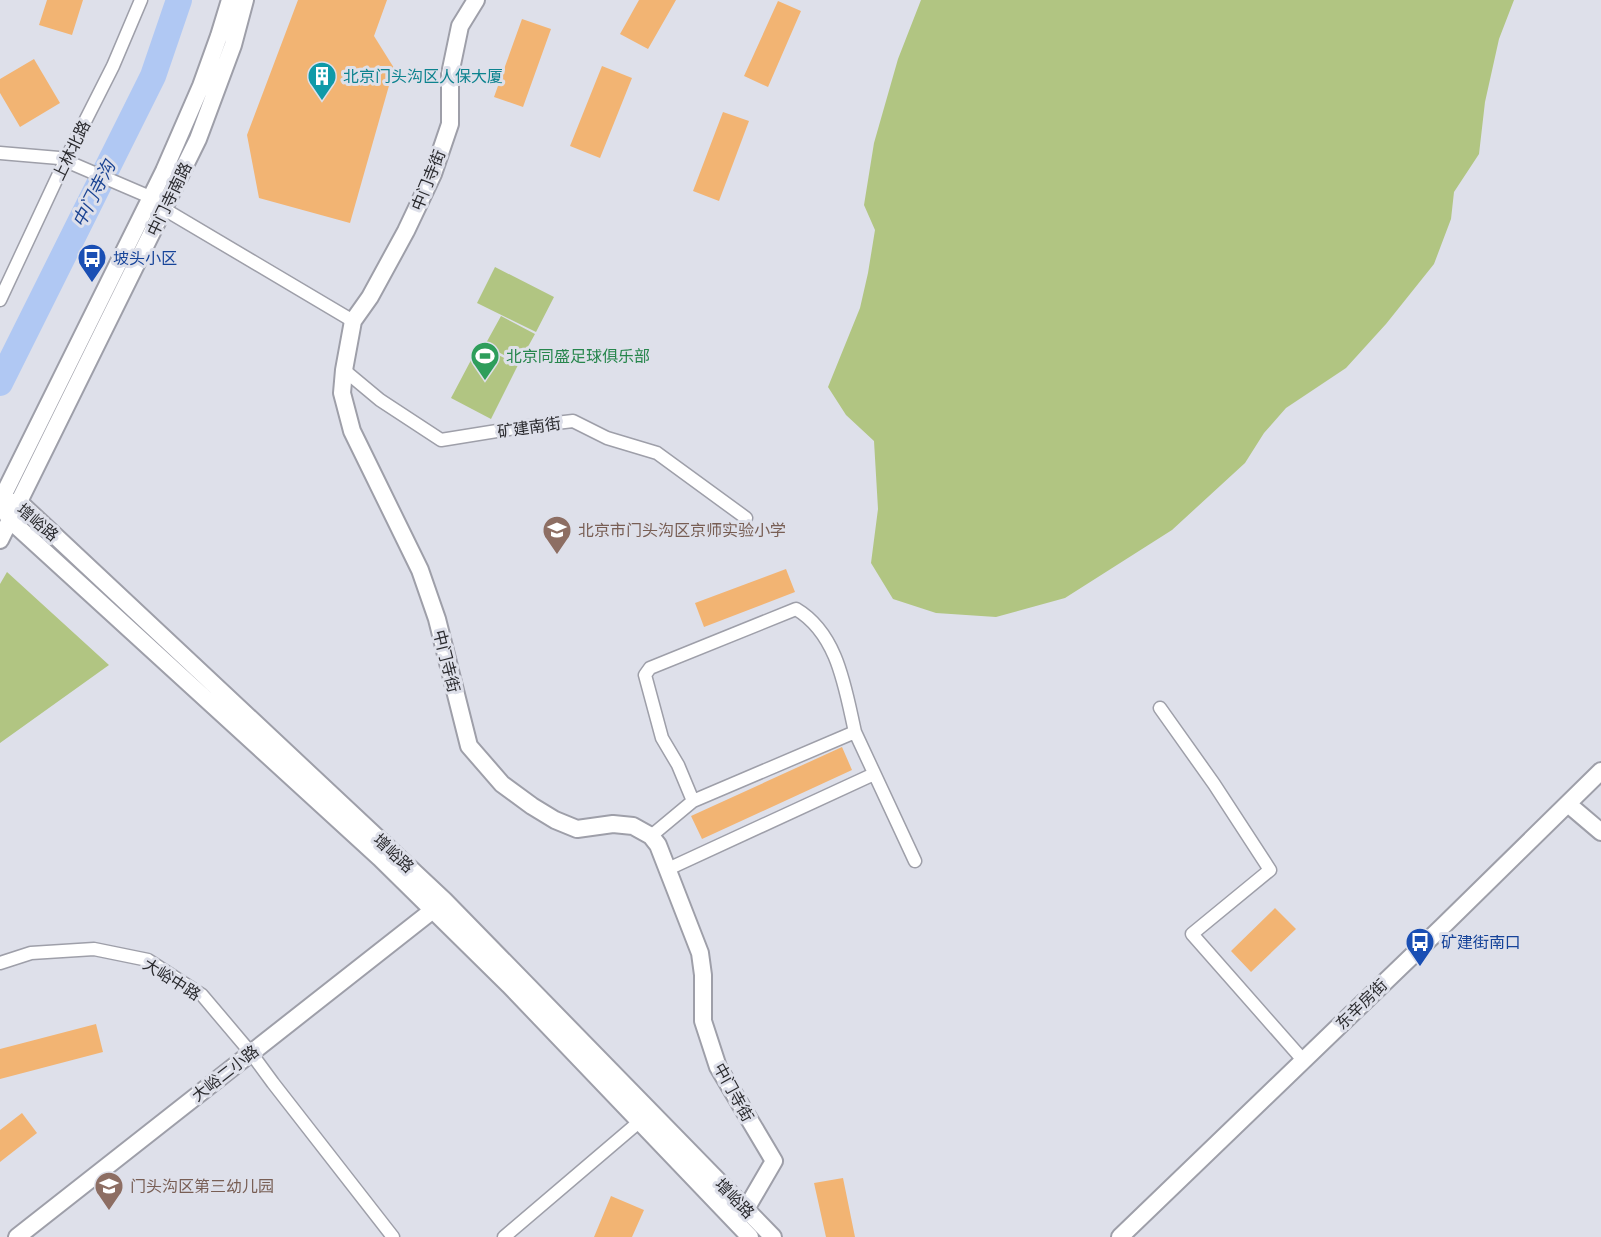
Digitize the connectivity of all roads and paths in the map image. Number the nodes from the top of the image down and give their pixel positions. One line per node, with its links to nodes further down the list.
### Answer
1 (141, 0): 6 (street, 上林北路)
2 (230, 0): 7 (street, 中门寺南路)
3 (245, 0): 8 (street, 中门寺南路)
4 (476, 0): 10 (street, 中门寺街)
5 (0, 153): 6 (street)
6 (66, 161): 7 (street); 9 (street, 上林北路)
7 (150, 197): 8 (street); 12 (street, 中门寺南路)
8 (164, 210): 10 (street); 13 (street, 中门寺南路)
9 (0, 300)
10 (353, 321): 11 (street, 中门寺街)
11 (344, 370): 14 (street, 矿建南街); 24 (street, 中门寺街)
12 (0, 502): 13 (street, 增峪路); 15 (street, 增峪路)
13 (19, 502): 15 (street, 中门寺南路); 32 (street, 增峪路)
14 (746, 518)
15 (10, 520): 16 (street, 中门寺南路); 27 (street, 增峪路)
16 (0, 540)
17 (1160, 708): 30 (street)
18 (855, 732): 20 (street); 21 (street); 21 (street)
19 (1601, 771): 22 (street, 东辛房街)
20 (874, 774): 25 (street); 26 (street)
21 (693, 801): 24 (street)
22 (1568, 804): 23 (street); 30 (street, 东辛房街)
23 (1601, 832)
24 (651, 836): 26 (street, 中门寺街)
25 (915, 861)
26 (668, 869): 32 (street, 中门寺街)
27 (433, 910): 29 (street, 大峪二小路); 31 (street, 增峪路)
28 (0, 963): 29 (street, 大峪中路)
29 (251, 1053): 33 (street, 大峪二小路); 34 (street, 大峪中路)
30 (1303, 1060): 38 (street, 东辛房街)
31 (639, 1122): 35 (street); 36 (street, 增峪路)
32 (746, 1209): 37 (street, 增峪路)
33 (17, 1237)
34 (393, 1237)
35 (504, 1237)
36 (750, 1237)
37 (773, 1237)
38 (1120, 1237)

